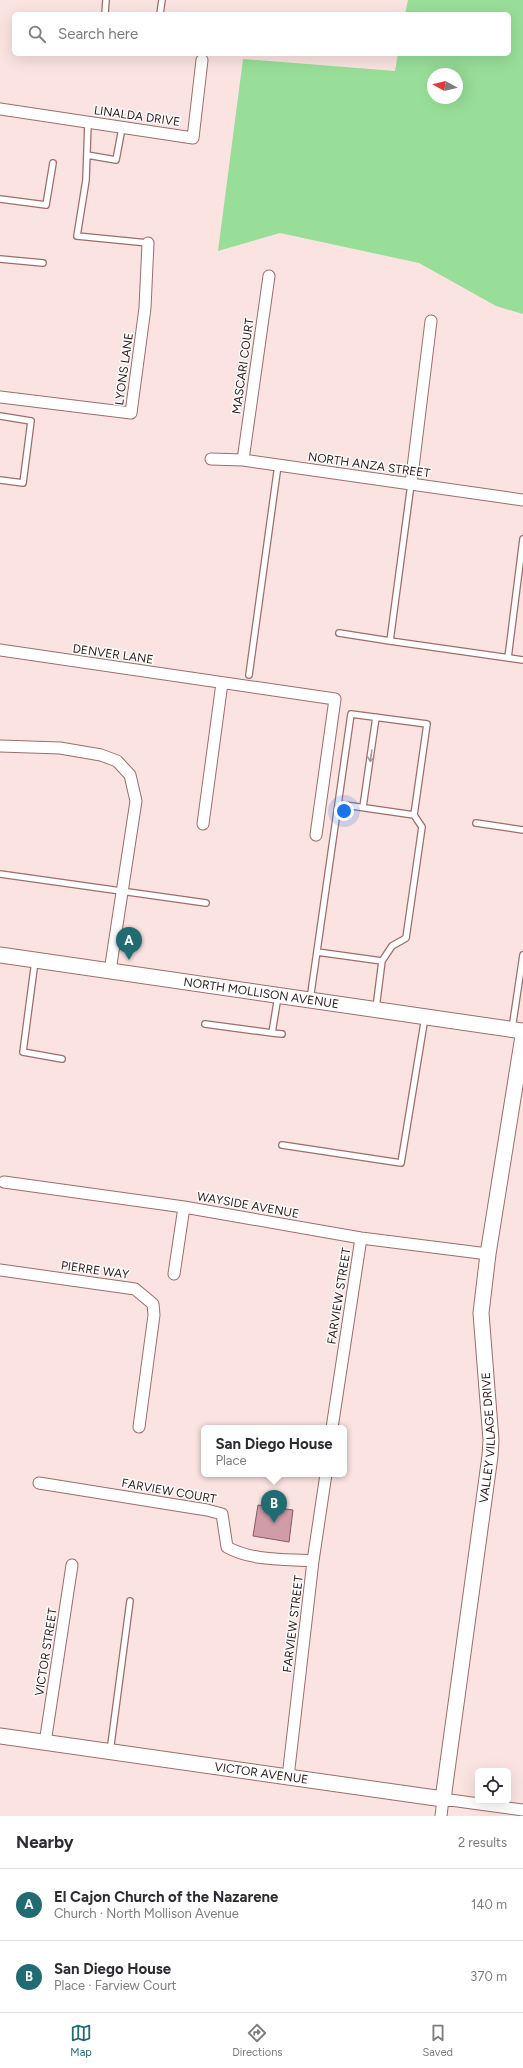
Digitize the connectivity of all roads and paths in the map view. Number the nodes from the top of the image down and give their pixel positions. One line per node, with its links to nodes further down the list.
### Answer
1 (106, 0): 3 (lane)
2 (162, 0): 4 (lane)
3 (105, 12)
4 (160, 12)
5 (202, 60): 8 (street, LINALDA DRIVE)
6 (0, 110): 7 (street, LINALDA DRIVE)
7 (88, 122): 8 (street, LINALDA DRIVE); 9 (lane)
8 (122, 128): 9 (lane)
9 (87, 155): 12 (lane)
10 (53, 162): 11 (lane)
11 (0, 199)
12 (148, 243): 17 (street, LYONS LANE)
13 (0, 259): 14 (lane)
14 (43, 263)
15 (269, 276): 20 (street, MASCARI COURT)
16 (431, 321): 23 (street)
17 (0, 397)
18 (0, 416): 22 (lane)
19 (211, 459): 20 (street, NORTH ANZA STREET)
20 (243, 460): 21 (street, NORTH ANZA STREET)
21 (278, 465): 23 (street, NORTH ANZA STREET); 31 (lane)
22 (0, 480)
23 (412, 484): 24 (street, NORTH ANZA STREET); 27 (lane)
24 (523, 500)
25 (523, 539): 29 (lane)
26 (339, 633): 27 (lane)
27 (390, 641): 29 (lane)
28 (0, 650): 32 (street, DENVER LANE)
29 (508, 658): 30 (lane)
30 (523, 660)
31 (249, 675)
32 (222, 683): 39 (street); 41 (street, DENVER LANE)
33 (376, 717): 35 (lane); 36 (lane, one-way to 36); 37 (lane)
34 (0, 746): 43 (street)
35 (338, 804): 36 (lane); 45 (lane)
36 (364, 808): 37 (lane)
37 (414, 814): 49 (lane)
38 (476, 823): 40 (lane)
39 (203, 824)
40 (523, 830)
41 (316, 835)
42 (0, 874): 43 (lane)
43 (122, 891): 44 (lane); 50 (street)
44 (206, 903)
45 (317, 952): 49 (lane); 52 (lane)
46 (523, 955): 56 (lane)
47 (0, 956): 48 (street, NORTH MOLLISON AVENUE)
48 (35, 961): 50 (street, NORTH MOLLISON AVENUE); 59 (lane)
49 (382, 961): 53 (lane)
50 (110, 972): 51 (street, NORTH MOLLISON AVENUE)
51 (278, 996): 52 (street, NORTH MOLLISON AVENUE); 57 (lane)
52 (310, 1000): 53 (street, NORTH MOLLISON AVENUE)
53 (376, 1009): 54 (street, NORTH MOLLISON AVENUE)
54 (425, 1017): 56 (street, NORTH MOLLISON AVENUE); 60 (lane)
55 (205, 1024): 57 (lane)
56 (519, 1032): 64 (street, VALLEY VILLAGE DRIVE)
57 (272, 1033): 58 (lane)
58 (282, 1034)
59 (62, 1059)
60 (282, 1145)
61 (4, 1182): 62 (street, WAYSIDE AVENUE)
62 (184, 1207): 63 (street, WAYSIDE AVENUE); 66 (street)
63 (361, 1238): 64 (street, WAYSIDE AVENUE); 67 (street, FARVIEW STREET)
64 (488, 1254): 78 (street, VALLEY VILLAGE DRIVE)
65 (0, 1270): 68 (street, PIERRE WAY)
66 (174, 1274)
67 (332, 1425)
68 (139, 1427)
69 (326, 1477): 71 (street, FARVIEW STREET)
70 (39, 1483): 71 (street, FARVIEW COURT)
71 (313, 1561): 77 (street, FARVIEW STREET)
72 (72, 1565): 75 (street, VICTOR STREET)
73 (130, 1601): 76 (lane)
74 (0, 1736): 75 (street, VICTOR AVENUE)
75 (45, 1743): 76 (street, VICTOR AVENUE)
76 (110, 1752): 77 (street, VICTOR AVENUE)
77 (288, 1777): 78 (street, VICTOR AVENUE)
78 (443, 1799): 79 (street, VICTOR AVENUE); 80 (street, VALLEY VILLAGE DRIVE)
79 (523, 1810)
80 (441, 1816)

